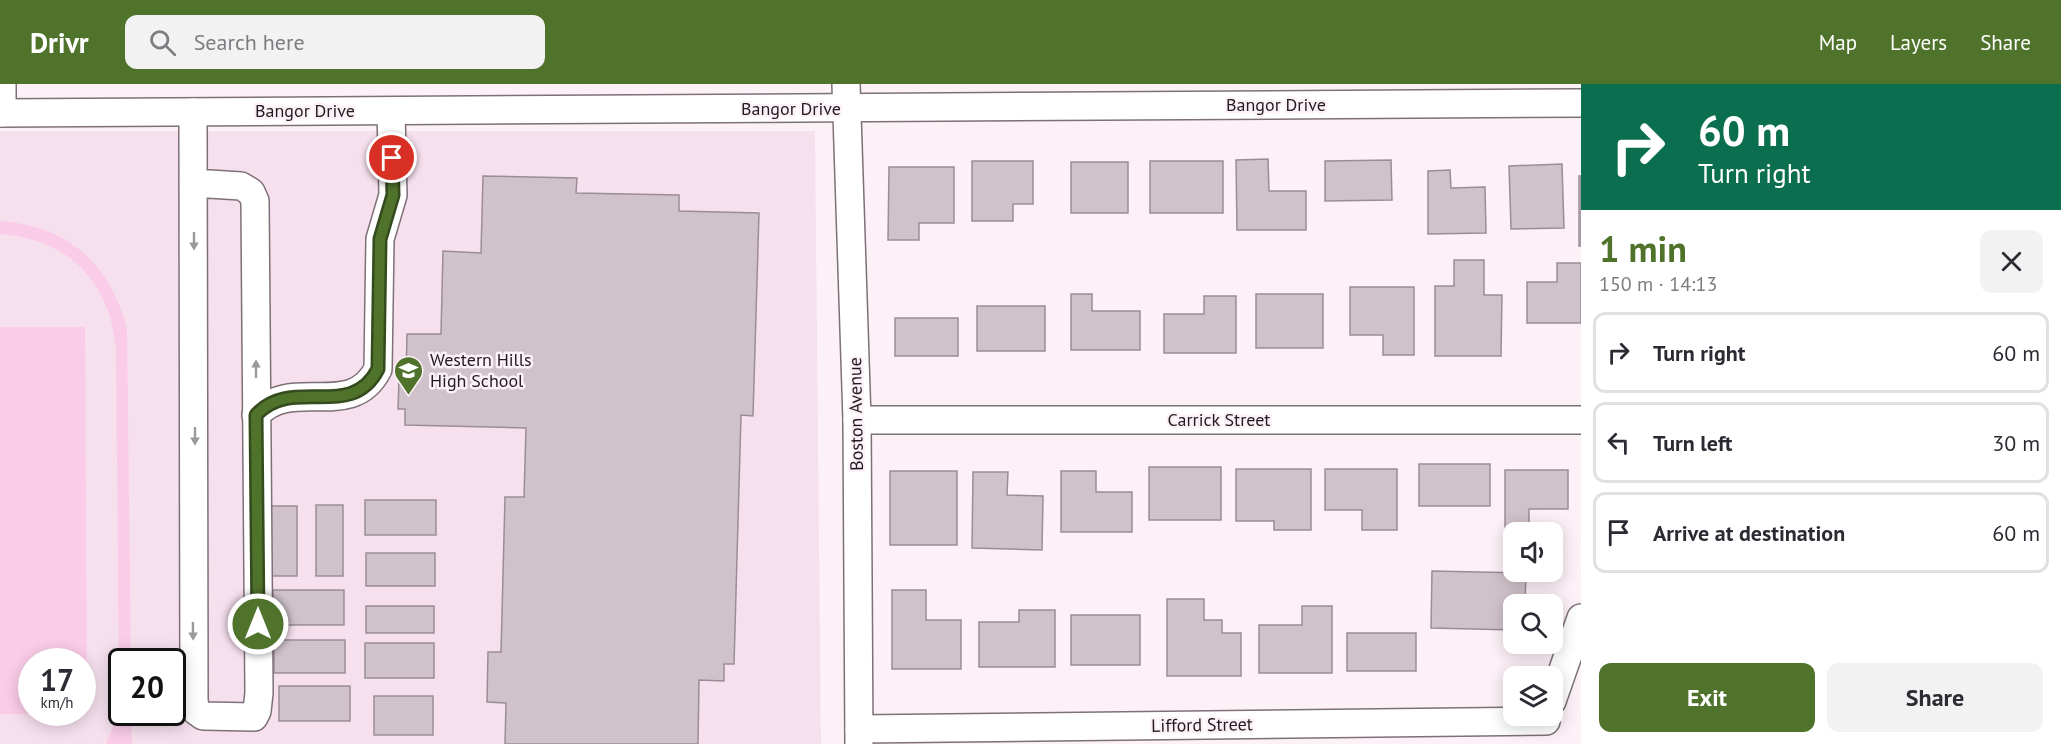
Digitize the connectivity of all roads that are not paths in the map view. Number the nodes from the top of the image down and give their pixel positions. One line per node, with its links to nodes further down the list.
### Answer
1 (2, 84): 6 (street)
2 (846, 96): 3 (street, Bangor Drive); 4 (street, Bangor Drive); 9 (street, Boston Avenue)
3 (1581, 103)
4 (392, 111): 5 (street, Bangor Drive); 8 (street)
5 (193, 112): 6 (street, Bangor Drive); 7 (street)
6 (1, 113)
7 (193, 183): 8 (street, one-way to 7); 8 (street, one-way to 8)
8 (256, 415)
9 (857, 420): 10 (street, Carrick Street); 14 (street, Boston Avenue)
10 (1581, 420)
11 (1581, 618): 12 (street)
12 (1563, 673)
13 (1503, 722): 14 (street, Lifford Street)
14 (859, 736)

